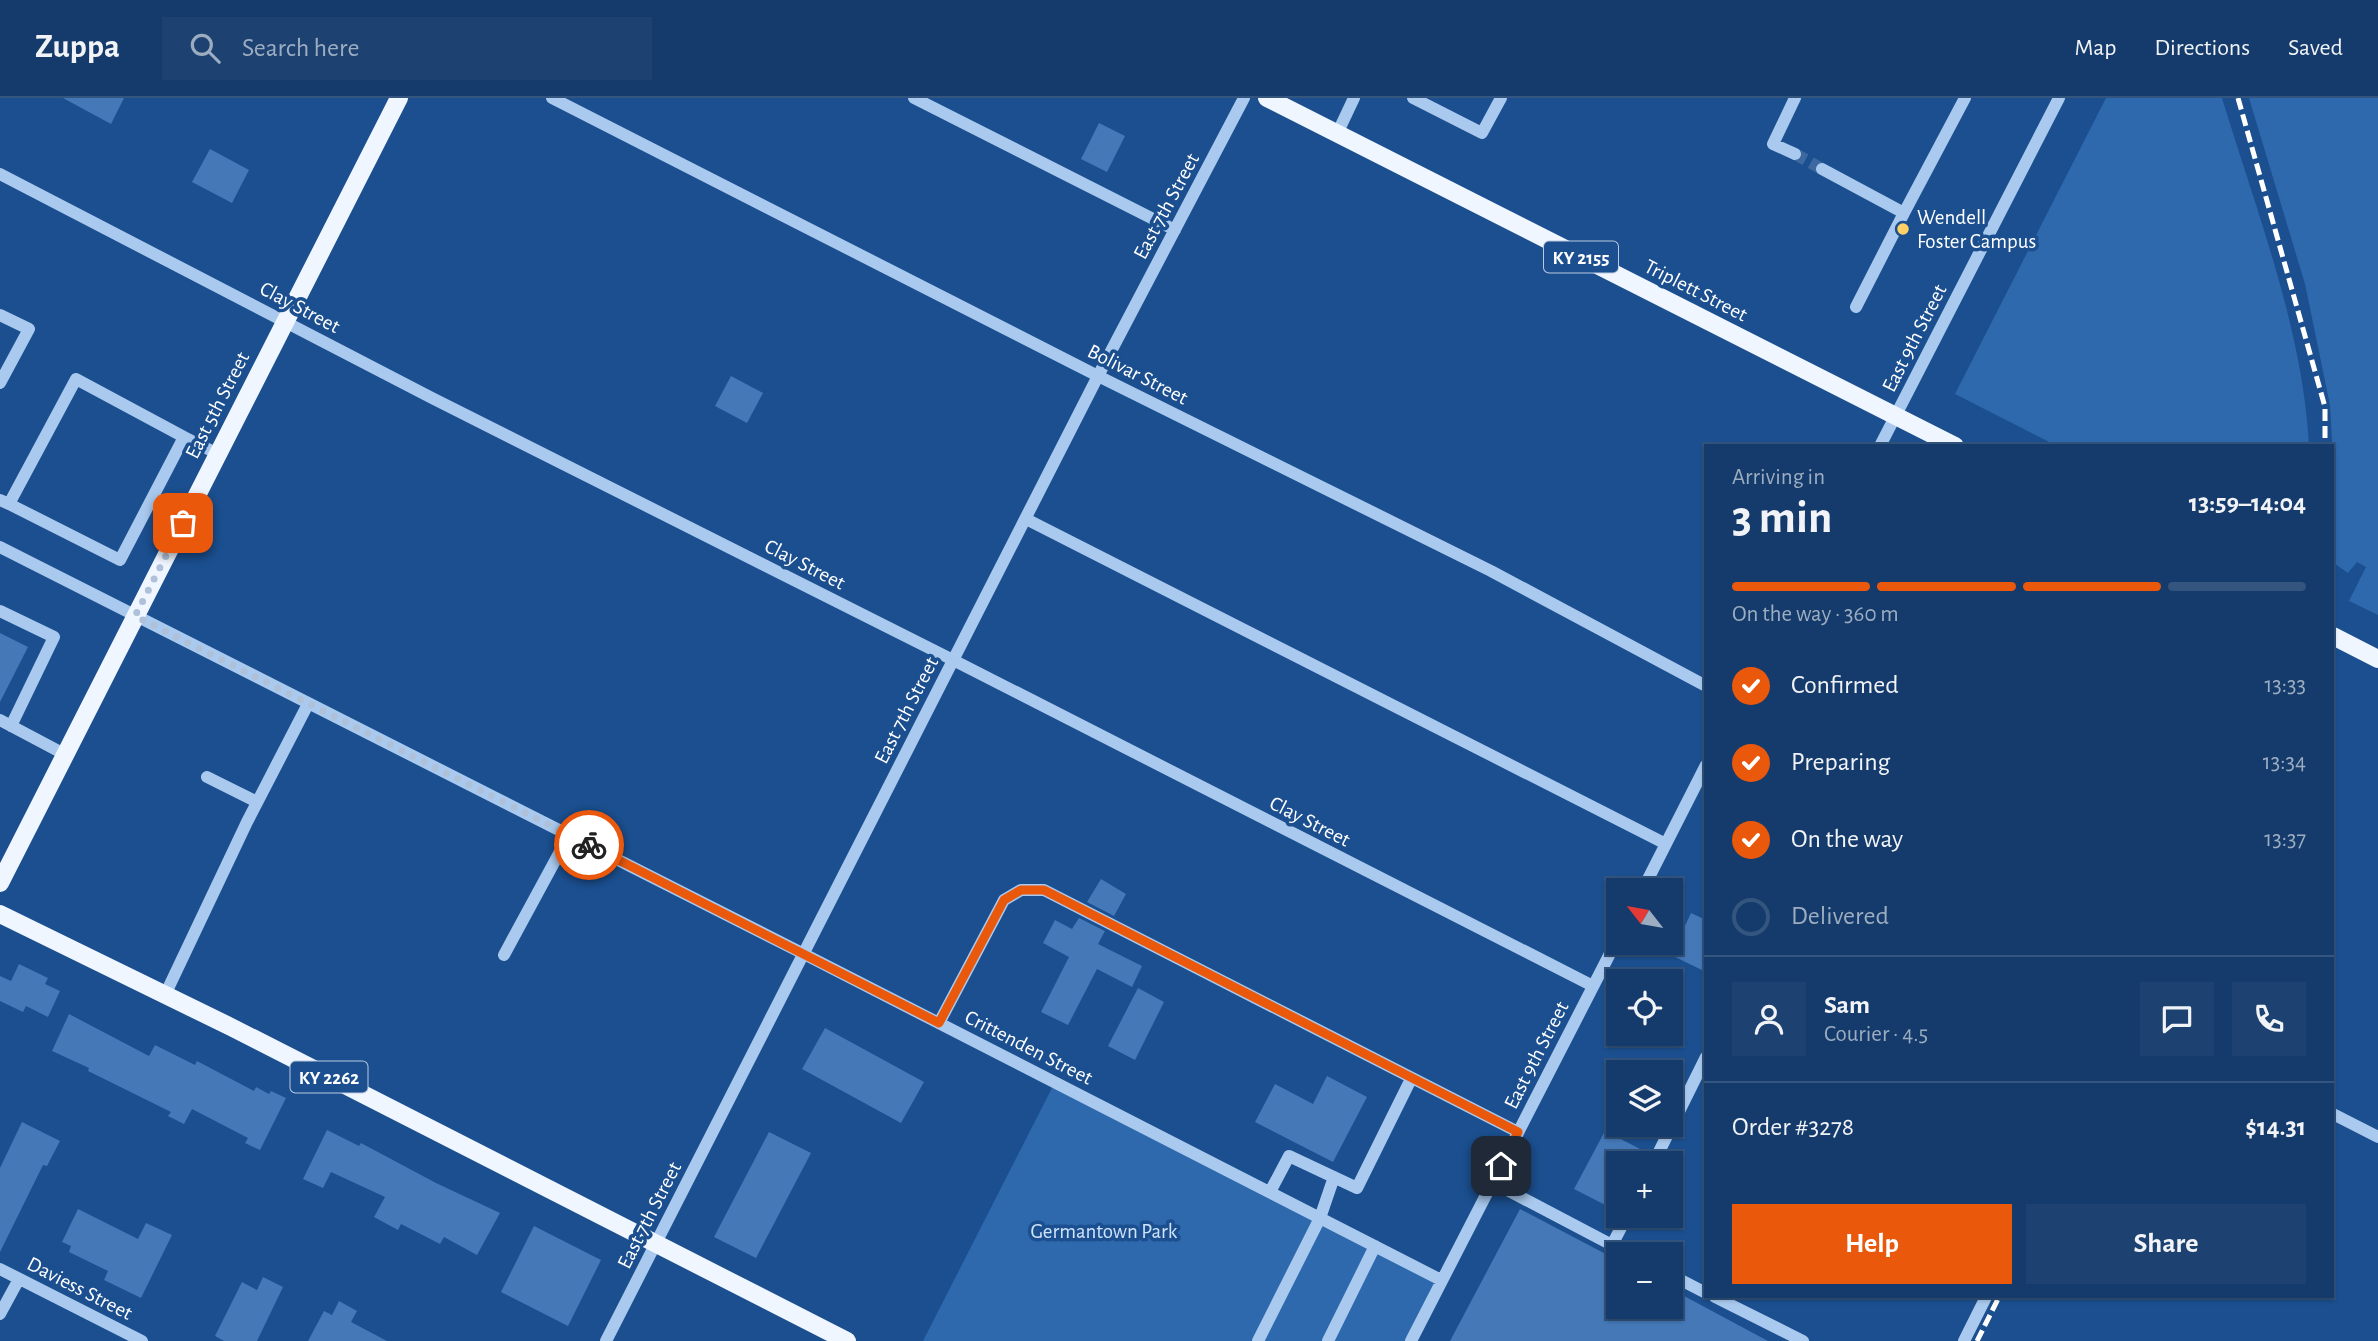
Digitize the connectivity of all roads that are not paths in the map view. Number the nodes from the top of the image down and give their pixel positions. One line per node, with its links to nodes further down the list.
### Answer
1 (399, 98): 20 (main road, East 5th Street)
2 (552, 98): 21 (street, Bolivar Street)
3 (914, 98): 17 (street)
4 (1244, 98): 17 (street, East 7th Street)
5 (1267, 98): 12 (main road, Triplett Street / KY 2155)
6 (1354, 98): 12 (street)
7 (1501, 98): 11 (street)
8 (1795, 98): 13 (street)
9 (1965, 98): 16 (street)
10 (2059, 98): 23 (street, East 9th Street)
11 (1417, 99)
12 (1337, 134): 23 (main road, Triplett Street / KY 2155)
13 (1795, 154)
14 (1822, 169): 16 (street)
15 (0, 174): 20 (street, Clay Street)
16 (1904, 213): 18 (street)
17 (1175, 230): 21 (street, East 7th Street)
18 (1856, 307)
19 (0, 315): 22 (street)
20 (286, 321): 27 (main road, East 5th Street); 35 (street, Clay Street)
21 (1098, 376): 29 (street, East 7th Street); 36 (street, Bolivar Street)
22 (0, 383)
23 (1896, 417): 25 (street, East 9th Street); 26 (main road, Triplett Street / KY 2155)
24 (184, 437): 27 (street); 28 (street); 28 (street)
25 (1881, 444)
26 (1951, 444)
27 (218, 454): 32 (main road, East 5th Street)
28 (4, 502)
29 (1026, 519): 35 (street, East 7th Street); 46 (street)
30 (0, 547): 32 (street, Crittenden Street)
31 (0, 611): 38 (street)
32 (135, 616): 37 (street, Crittenden Street); 39 (main road, East 5th Street)
33 (2334, 637): 34 (main road)
34 (2378, 659)
35 (953, 660): 50 (street, East 7th Street); 53 (street, Clay Street)
36 (1704, 685)
37 (309, 704): 44 (street); 45 (street, Crittenden Street)
38 (6, 723): 39 (street)
39 (66, 755): 48 (main road, East 5th Street)
40 (1704, 769): 42 (street)
41 (207, 777): 44 (street)
42 (1694, 789): 43 (street); 46 (street)
43 (1704, 795)
44 (257, 802): 54 (street)
45 (569, 835): 50 (street, Crittenden Street); 51 (street)
46 (1666, 844): 47 (street)
47 (1649, 878)
48 (0, 883)
49 (0, 914): 54 (main road, KY 2262)
50 (802, 953): 55 (street, Crittenden Street); 67 (street, East 7th Street)
51 (504, 955)
52 (1609, 956): 53 (street, East 9th Street)
53 (1593, 986): 59 (street, East 9th Street)
54 (165, 995): 67 (main road, KY 2262)
55 (939, 1023): 57 (street); 64 (street, Crittenden Street)
56 (1704, 1060): 61 (street)
57 (1411, 1079): 59 (street); 62 (street)
58 (2334, 1115): 60 (street)
59 (1518, 1132): 63 (street, East 9th Street)
60 (2378, 1137)
61 (1659, 1151)
62 (1334, 1177): 64 (street); 65 (street)
63 (1492, 1182): 66 (street); 71 (street, East 9th Street)
64 (1270, 1192): 65 (street, Crittenden Street)
65 (1320, 1218): 68 (street, Crittenden Street); 80 (street)
66 (1606, 1242)
67 (656, 1244): 78 (street, East 7th Street); 79 (main road, KY 2262)
68 (1375, 1246): 71 (street, Crittenden Street); 81 (street)
69 (0, 1269): 70 (street, Daviess Street)
70 (19, 1279): 76 (street); 77 (street, Daviess Street)
71 (1441, 1280): 82 (street, East 9th Street)
72 (1683, 1281): 73 (street)
73 (1704, 1292)
74 (1717, 1298): 83 (street)
75 (1986, 1298): 84 (street)
76 (0, 1314)
77 (142, 1341)
78 (606, 1341)
79 (847, 1341)
80 (1258, 1341)
81 (1328, 1341)
82 (1410, 1341)
83 (1803, 1341)
84 (1964, 1341)

